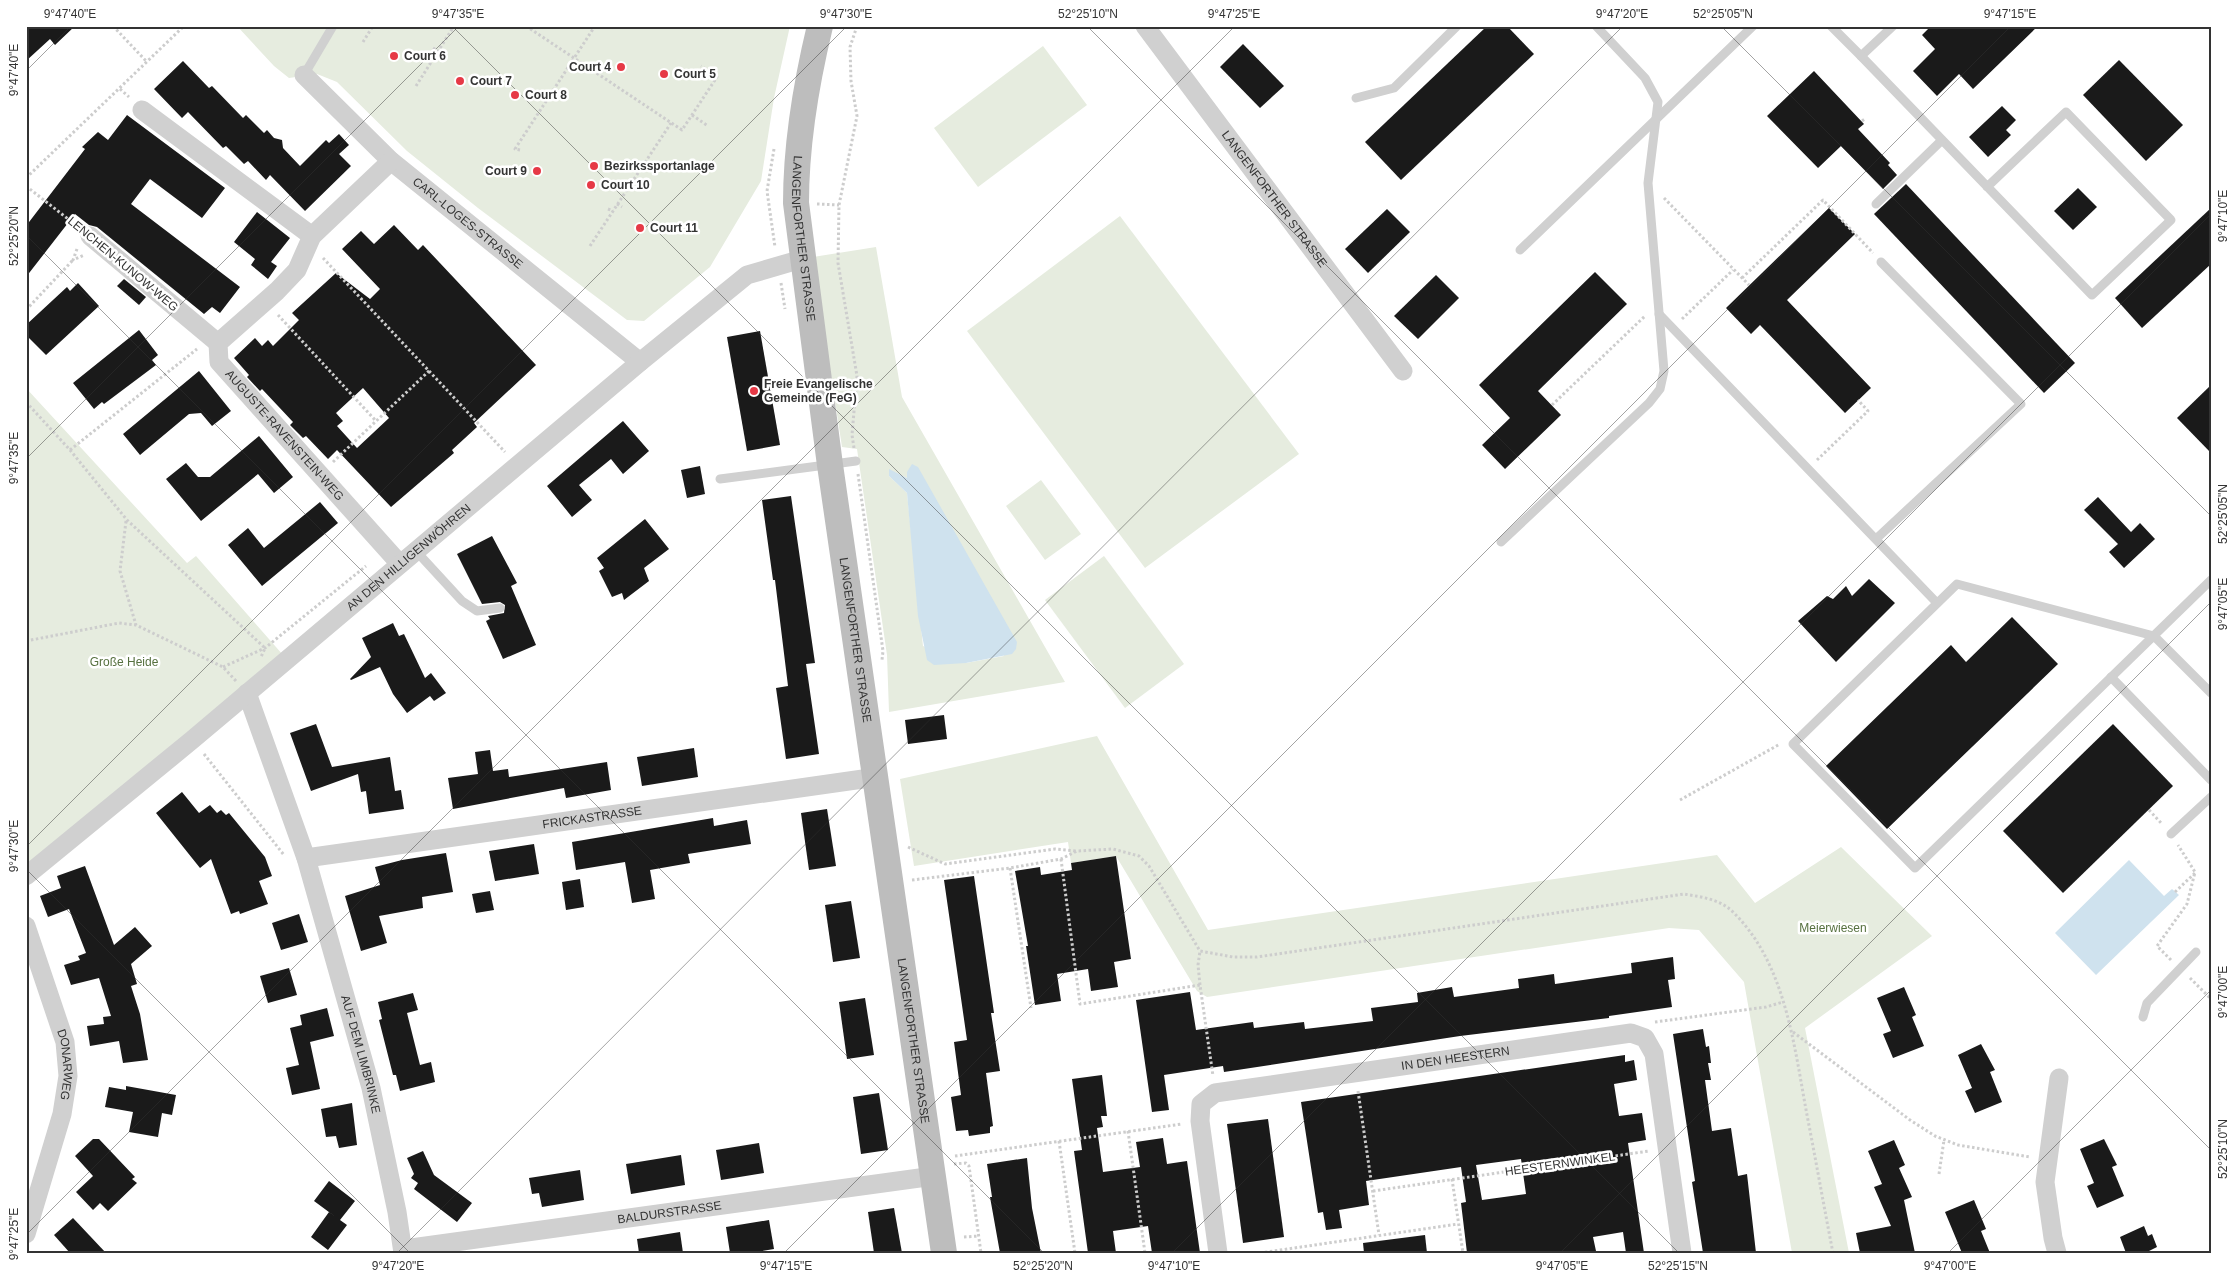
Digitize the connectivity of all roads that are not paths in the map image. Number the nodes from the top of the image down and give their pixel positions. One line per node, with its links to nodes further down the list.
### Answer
1 (333, 26): 10 (lane)
2 (820, 26): 21 (main road, LANGENFORTHER STRASSE)
3 (1145, 26): 26 (street, LANGENFORTHER STRASSE)
4 (1458, 26): 11 (lane)
5 (1596, 26): 13 (lane)
6 (1753, 26): 13 (lane)
7 (1831, 26): 9 (lane)
8 (1893, 26): 9 (lane)
9 (1861, 56): 14 (lane)
10 (304, 75): 15 (street, CARL-LOGES-STRASSE)
11 (1356, 98)
12 (142, 110): 19 (street)
13 (1657, 118): 20 (lane); 23 (lane)
14 (1941, 140): 16 (lane); 17 (lane)
15 (391, 161): 19 (street); 25 (street, CARL-LOGES-STRASSE)
16 (1987, 187): 16 (lane)
17 (1876, 204)
18 (90, 236): 24 (street, LENCHEN-KUNOW-WEG)
19 (310, 239): 24 (street)
20 (1520, 250)
21 (802, 259): 25 (street, AN DEN HILLIGENWÖHREN); 28 (main road, LANGENFORTHER STRASSE)
22 (1881, 262): 30 (lane)
23 (1659, 314): 30 (lane); 31 (lane)
24 (215, 340): 33 (street, AUGUSTE-RAVENSTEIN-WEG)
25 (640, 362): 32 (street, AN DEN HILLIGENWÖHREN)
26 (1403, 371)
27 (856, 461): 28 (lane)
28 (830, 465): 29 (lane); 41 (main road, LANGENFORTHER STRASSE)
29 (720, 479)
30 (1876, 539): 35 (lane)
31 (1501, 542)
32 (416, 551): 33 (street, AN DEN HILLIGENWÖHREN); 36 (lane)
33 (400, 564): 39 (street, AN DEN HILLIGENWÖHREN)
34 (2211, 580): 37 (lane)
35 (1938, 602): 37 (lane); 38 (lane)
36 (500, 608)
37 (2154, 636): 38 (lane); 40 (lane)
38 (2112, 676): 42 (lane)
39 (247, 693): 45 (street, AUF DEM LIMBRINKE); 46 (street, AN DEN HILLIGENWÖHREN)
40 (2211, 693)
41 (877, 777): 45 (street, FRICKASTRASSE); 51 (main road, LANGENFORTHER STRASSE)
42 (2211, 780)
43 (2211, 797): 44 (lane)
44 (2171, 834)
45 (306, 858): 54 (street, AUF DEM LIMBRINKE)
46 (26, 876)
47 (26, 926): 52 (street, DONARWEG)
48 (2196, 952): 49 (lane)
49 (2143, 1017)
50 (2059, 1078): 57 (street)
51 (945, 1170): 53 (main road, LANGENFORTHER STRASSE); 54 (street, BALDURSTRASSE)
52 (26, 1234)
53 (954, 1245)
54 (403, 1251)
55 (1218, 1253): 56 (street, IN DEN HEESTERN)
56 (1682, 1253)
57 (2057, 1253)

